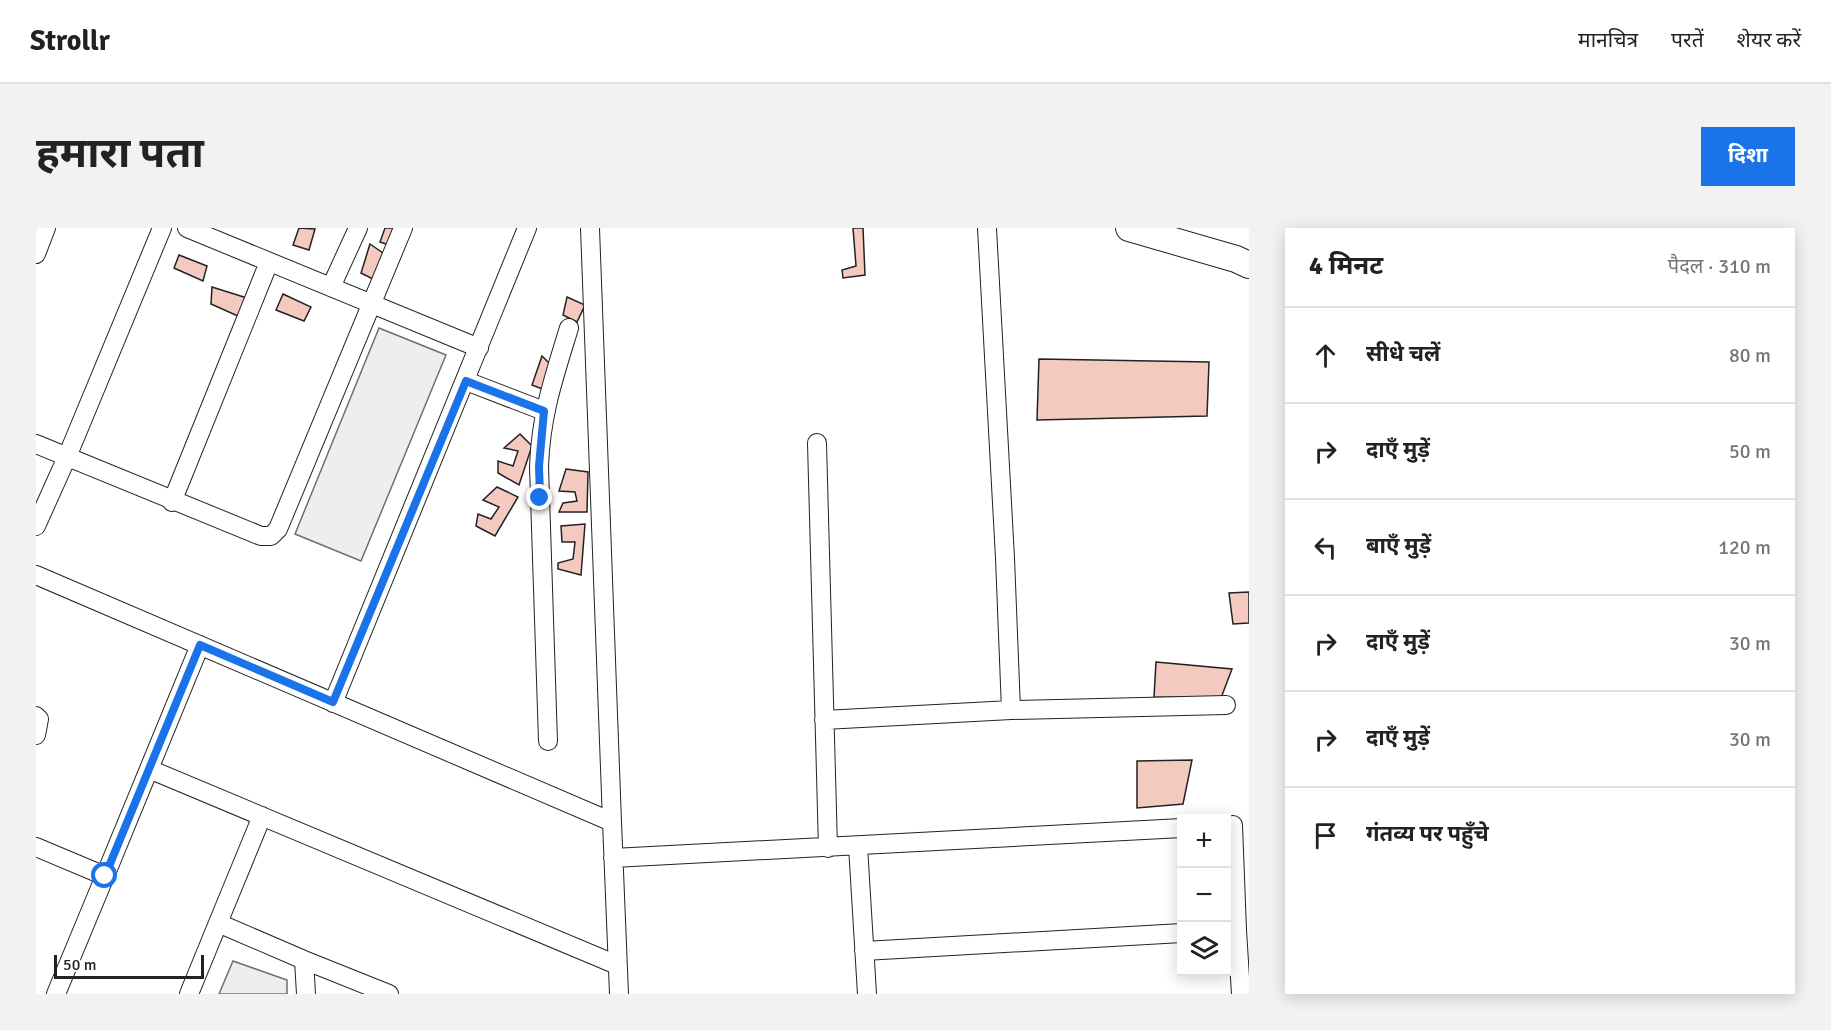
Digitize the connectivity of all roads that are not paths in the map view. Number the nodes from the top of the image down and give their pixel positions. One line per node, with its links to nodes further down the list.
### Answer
1 (46, 228): 10 (street)
2 (162, 228): 21 (street)
3 (187, 228): 11 (street)
4 (358, 228): 13 (street)
5 (403, 228): 14 (street)
6 (527, 228): 16 (street)
7 (590, 228): 35 (street)
8 (987, 228): 28 (street)
9 (1129, 228): 12 (street)
10 (36, 254)
11 (269, 262): 13 (street); 22 (street)
12 (1249, 265)
13 (331, 287): 14 (street)
14 (372, 304): 16 (street); 22 (street)
15 (569, 328): 18 (street)
16 (479, 348): 17 (street)
17 (466, 381): 18 (street); 26 (street)
18 (544, 411): 32 (street)
19 (817, 443): 30 (street)
20 (36, 444): 21 (street)
21 (67, 457): 22 (street); 23 (street)
22 (172, 502)
23 (36, 526)
24 (36, 575): 25 (street)
25 (200, 645): 26 (street); 33 (street)
26 (333, 702): 35 (street)
27 (1226, 705): 28 (street)
28 (1011, 710): 30 (street)
29 (36, 716): 31 (street)
30 (824, 720): 40 (street)
31 (36, 735)
32 (548, 741)
33 (148, 769): 34 (street); 42 (street)
34 (262, 816): 43 (street); 48 (street)
35 (612, 822): 41 (street)
36 (1236, 825): 44 (street)
37 (1177, 828): 38 (street)
38 (858, 846): 40 (street); 46 (street)
39 (36, 847): 42 (street)
40 (828, 848): 41 (street)
41 (613, 858): 48 (street)
42 (105, 876): 49 (street)
43 (218, 923): 47 (street); 50 (street)
44 (1232, 930): 55 (street)
45 (1177, 933): 46 (street)
46 (864, 951): 54 (street)
47 (304, 960): 51 (street); 52 (street)
48 (617, 965): 53 (street)
49 (56, 994)
50 (189, 994)
51 (306, 994)
52 (389, 994)
53 (619, 994)
54 (867, 994)
55 (1241, 994)

